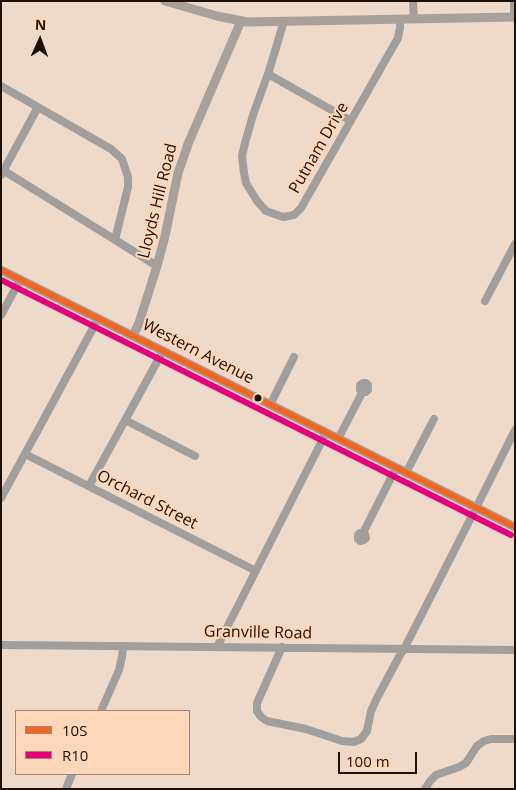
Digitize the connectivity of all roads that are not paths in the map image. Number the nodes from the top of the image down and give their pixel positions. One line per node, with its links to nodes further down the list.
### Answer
1 (165, 1): 7 (main road)
2 (413, 1): 6 (street)
3 (514, 1): 4 (street)
4 (515, 17): 6 (main road)
5 (400, 19): 6 (main road); 8 (main road); 12 (street, Putnam Drive)
6 (414, 19)
7 (241, 21): 8 (main road); 16 (main road, Lloyds Hill Road)
8 (284, 21): 9 (street, Putnam Drive)
9 (268, 74): 12 (street); 12 (street, Putnam Drive)
10 (1, 86): 11 (street)
11 (38, 107): 13 (street); 14 (street)
12 (351, 121)
13 (2, 171): 14 (street)
14 (115, 240): 16 (street)
15 (515, 244): 19 (street)
16 (157, 266): 22 (main road, Lloyds Hill Road)
17 (1, 270): 18 (main road, Western Avenue)
18 (20, 280): 20 (street); 21 (main road, Western Avenue)
19 (485, 301)
20 (1, 315)
21 (98, 319): 22 (main road, Western Avenue); 32 (street)
22 (133, 336): 23 (main road, Western Avenue)
23 (163, 351): 26 (main road, Western Avenue); 28 (street)
24 (292, 361): 26 (street)
25 (362, 392): 31 (street)
26 (270, 405): 30 (main road, Western Avenue)
27 (434, 419): 35 (street)
28 (125, 420): 33 (street); 36 (street)
29 (515, 430): 38 (street)
30 (326, 433): 31 (main road, Western Avenue); 41 (street)
31 (338, 439): 34 (main road, Western Avenue)
32 (25, 454): 36 (street, Orchard Street); 37 (street)
33 (195, 456)
34 (396, 468): 35 (main road, Western Avenue); 40 (street)
35 (406, 473): 38 (main road, Western Avenue)
36 (89, 486): 41 (street, Orchard Street)
37 (1, 498)
38 (476, 508): 39 (main road, Western Avenue); 46 (street)
39 (515, 527)
40 (363, 533)
41 (256, 571): 44 (street)
42 (1, 645): 43 (street, Granville Road)
43 (123, 646): 44 (street, Granville Road); 48 (street)
44 (217, 647): 45 (street, Granville Road)
45 (282, 647): 46 (street, Granville Road); 46 (street)
46 (404, 649): 47 (street, Granville Road)
47 (515, 650)
48 (101, 710)
49 (515, 739): 52 (street)
50 (72, 775): 51 (street)
51 (66, 789)
52 (425, 789)

